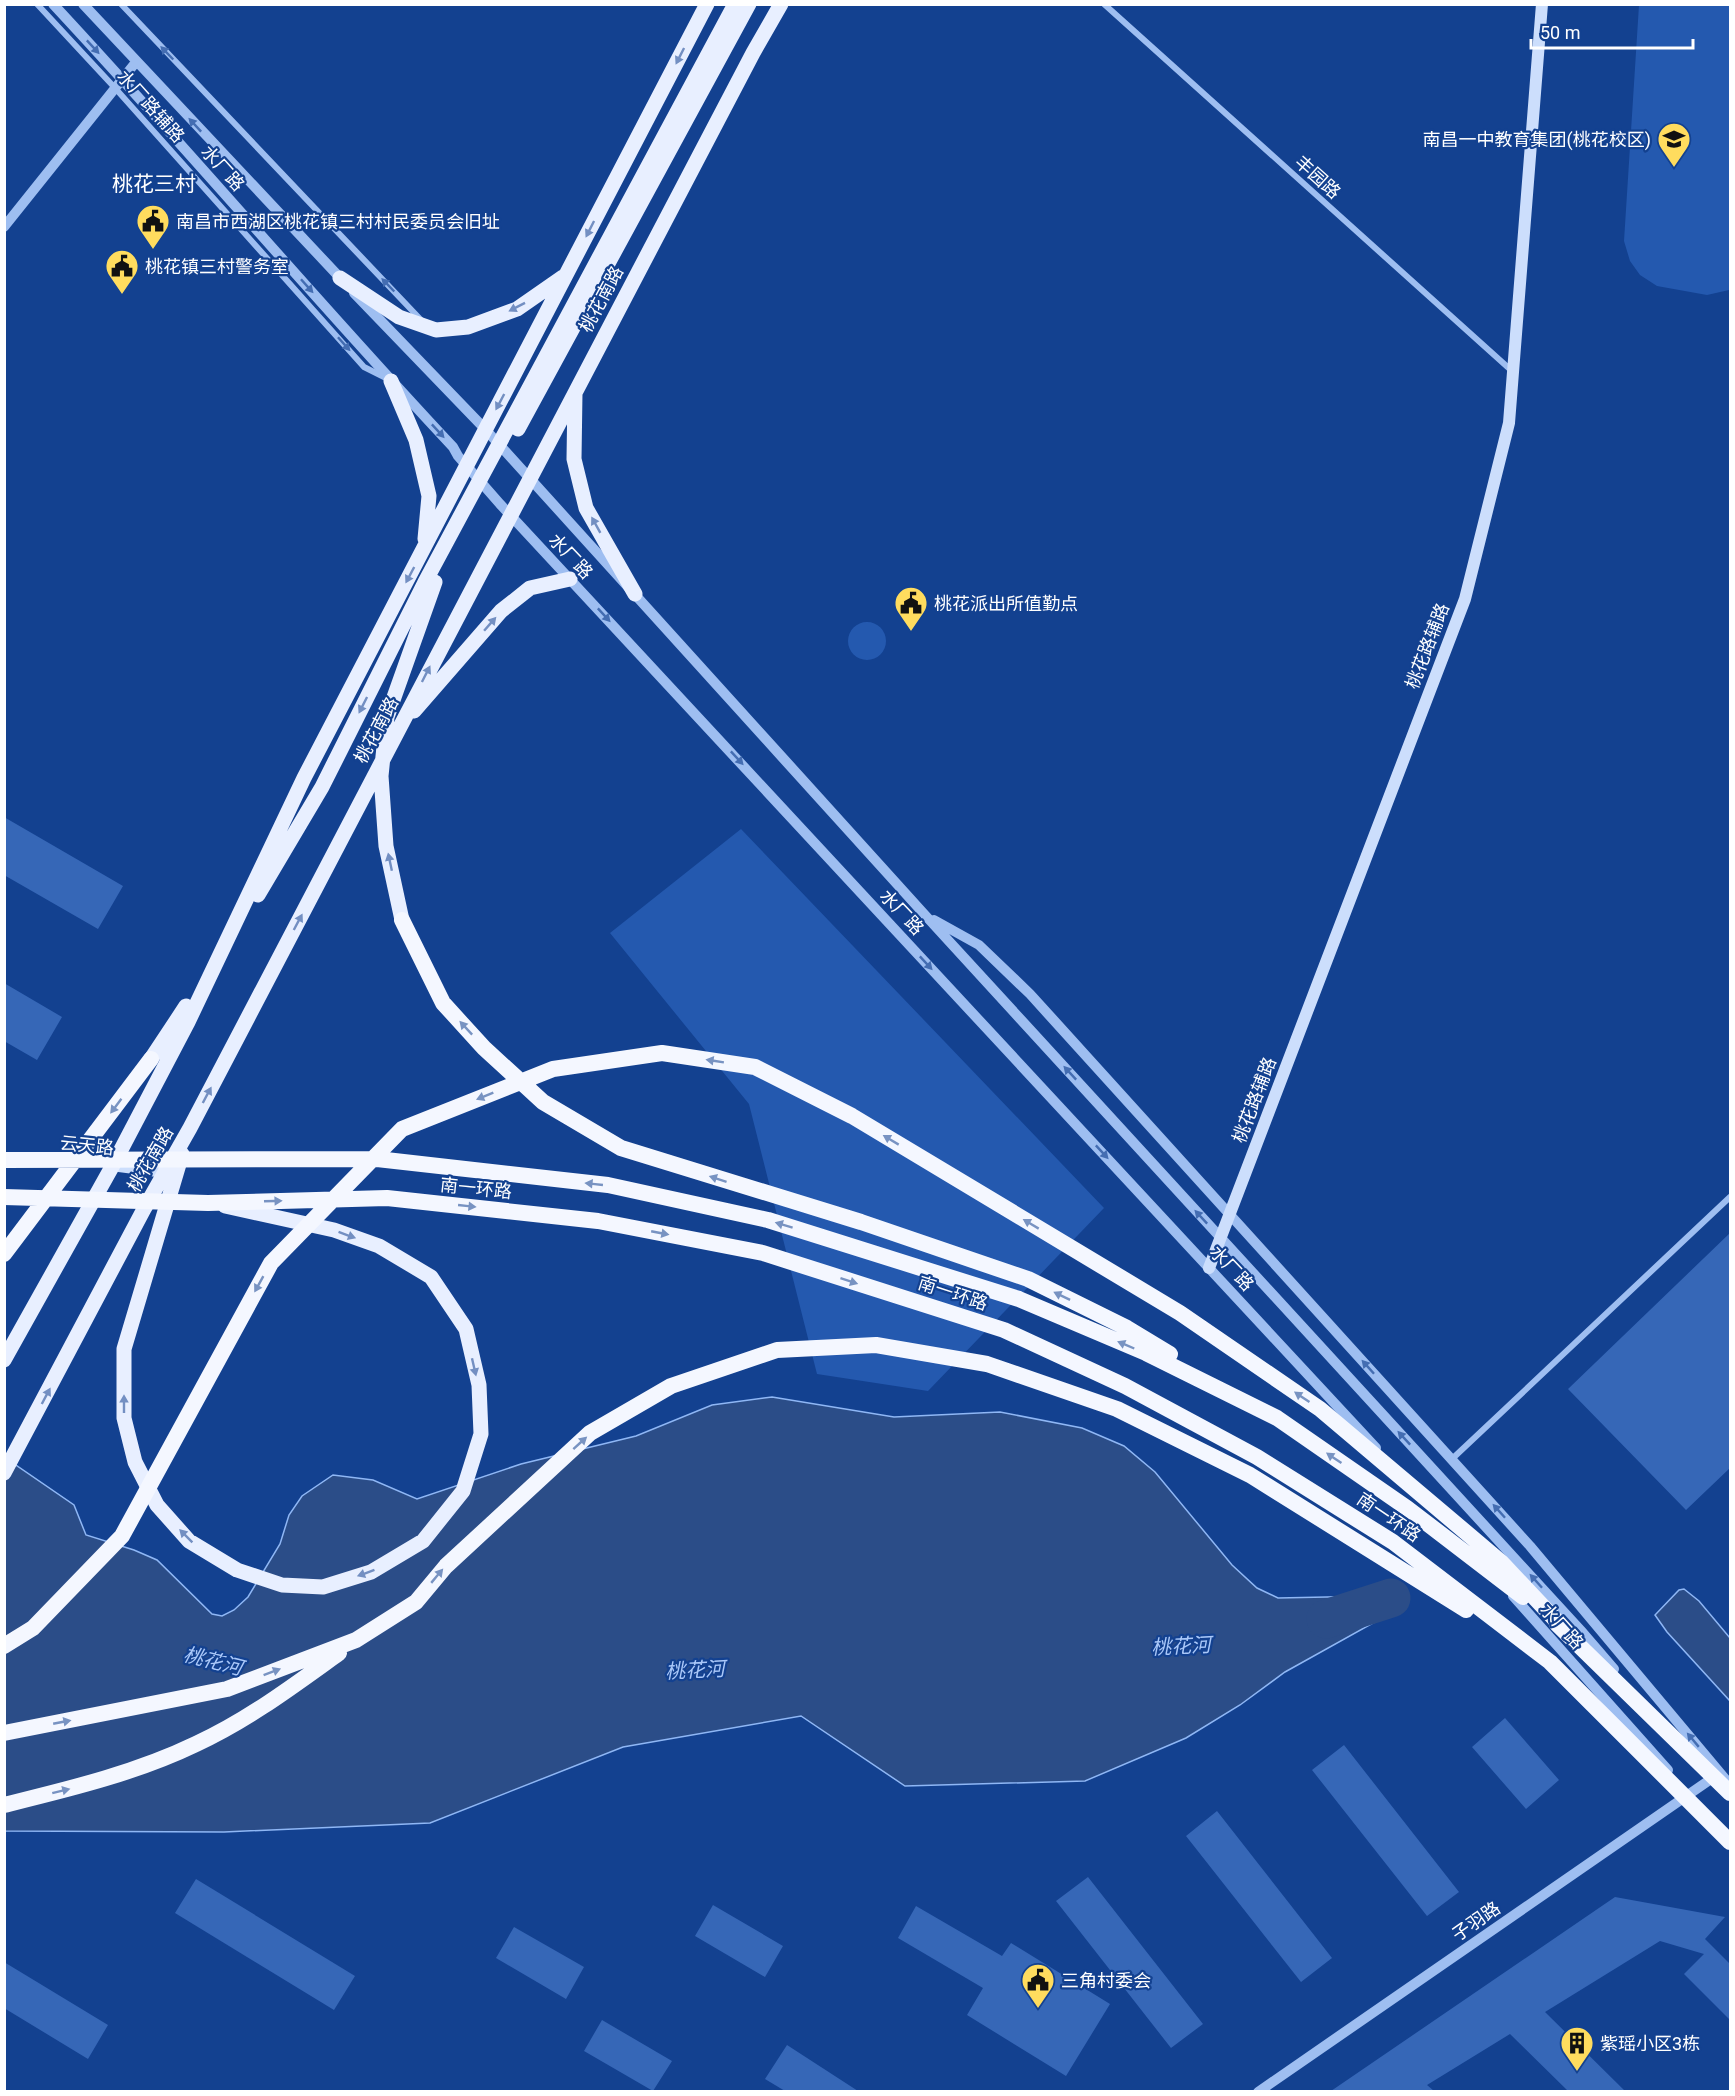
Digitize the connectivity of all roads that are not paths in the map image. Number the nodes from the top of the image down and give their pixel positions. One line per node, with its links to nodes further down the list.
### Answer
1 (37, 4): 12 (street, 水厂路辅路)
2 (53, 4): 12 (street, 水厂路, one-way to 12)
3 (83, 4): 11 (street, 水厂路)
4 (121, 4): 16 (street, one-way to 4)
5 (707, 4): 14 (main road, 桃花南路, one-way to 14)
6 (735, 4): 30 (main road, one-way to 30)
7 (749, 4): 29 (main road, one-way to 7)
8 (781, 4): 19 (main road, 桃花南路)
9 (1104, 4): 17 (street, 丰园路)
10 (1542, 4): 17 (main road, 桃花路辅路)
11 (136, 62): 12 (street); 15 (street, 水厂路, one-way to 11)
12 (119, 83): 13 (street); 18 (street, 水厂路, one-way to 18)
13 (4, 227)
14 (566, 276): 16 (main road, one-way to 16); 20 (main road, 桃花南路, one-way to 20)
15 (340, 278): 16 (main road); 20 (street, 水厂路)
16 (428, 328)
17 (1513, 371): 41 (main road, 桃花路辅路)
18 (391, 381): 21 (street, 水厂路, one-way to 21); 24 (main road)
19 (575, 390): 22 (main road, 桃花南路); 26 (main road, one-way to 19)
20 (486, 430): 21 (main road, 桃花南路); 22 (street, 水厂路)
21 (467, 466): 23 (street, 水厂路); 24 (main road, 桃花南路)
22 (529, 478): 23 (main road, 桃花南路); 26 (street, 水厂路)
23 (510, 514): 25 (street, 水厂路); 27 (main road, 桃花南路, one-way to 23)
24 (424, 548): 34 (main road, 桃花南路, one-way to 34)
25 (570, 579): 27 (main road, one-way to 25); 43 (street, 水厂路, one-way to 43)
26 (634, 594): 28 (street, 水厂路)
27 (397, 732): 31 (main road, 桃花南路, one-way to 27)
28 (925, 915): 41 (street, 水厂路, one-way to 28); 46 (street, one-way to 28)
29 (402, 920): 45 (highway, one-way to 29)
30 (151, 1059): 42 (highway, one-way to 42)
31 (190, 1128): 35 (main road, 桃花南路); 39 (main road, one-way to 31)
32 (4, 1154): 34 (main road, 云天路)
33 (4, 1160): 45 (highway, 南一环路, one-way to 33)
34 (113, 1165): 35 (main road, 云天路); 38 (main road, 桃花南路)
35 (165, 1172): 40 (main road, 桃花南路)
36 (4, 1195): 38 (main road); 39 (highway, 南一环路)
37 (1731, 1197): 46 (street)
38 (92, 1202): 40 (main road); 44 (main road, 桃花南路)
39 (208, 1203): 51 (highway, 南一环路, one-way to 51)
40 (144, 1209): 47 (main road, 桃花南路, one-way to 40)
41 (1221, 1238): 43 (main road, 桃花路辅路); 53 (street, 水厂路, one-way to 41)
42 (4, 1254)
43 (1209, 1268): 55 (street, 水厂路)
44 (4, 1360)
45 (1276, 1418): 48 (highway, 南一环路, one-way to 45)
46 (1452, 1459): 54 (street, one-way to 46)
47 (4, 1473)
48 (1565, 1630): 50 (highway, one-way to 50); 56 (highway, 南一环路)
49 (356, 1640): 51 (highway, one-way to 51); 52 (highway, one-way to 49); 57 (highway, one-way to 49)
50 (4, 1646)
51 (1550, 1662): 58 (highway, 南一环路)
52 (4, 1733)
53 (1714, 1778): 55 (street, 子羽路); 56 (street, 水厂路)
54 (1731, 1785)
55 (1690, 1794): 58 (street, 水厂路); 59 (street, 子羽路)
56 (1731, 1794)
57 (4, 1805)
58 (1731, 1841)
59 (1258, 2091)

